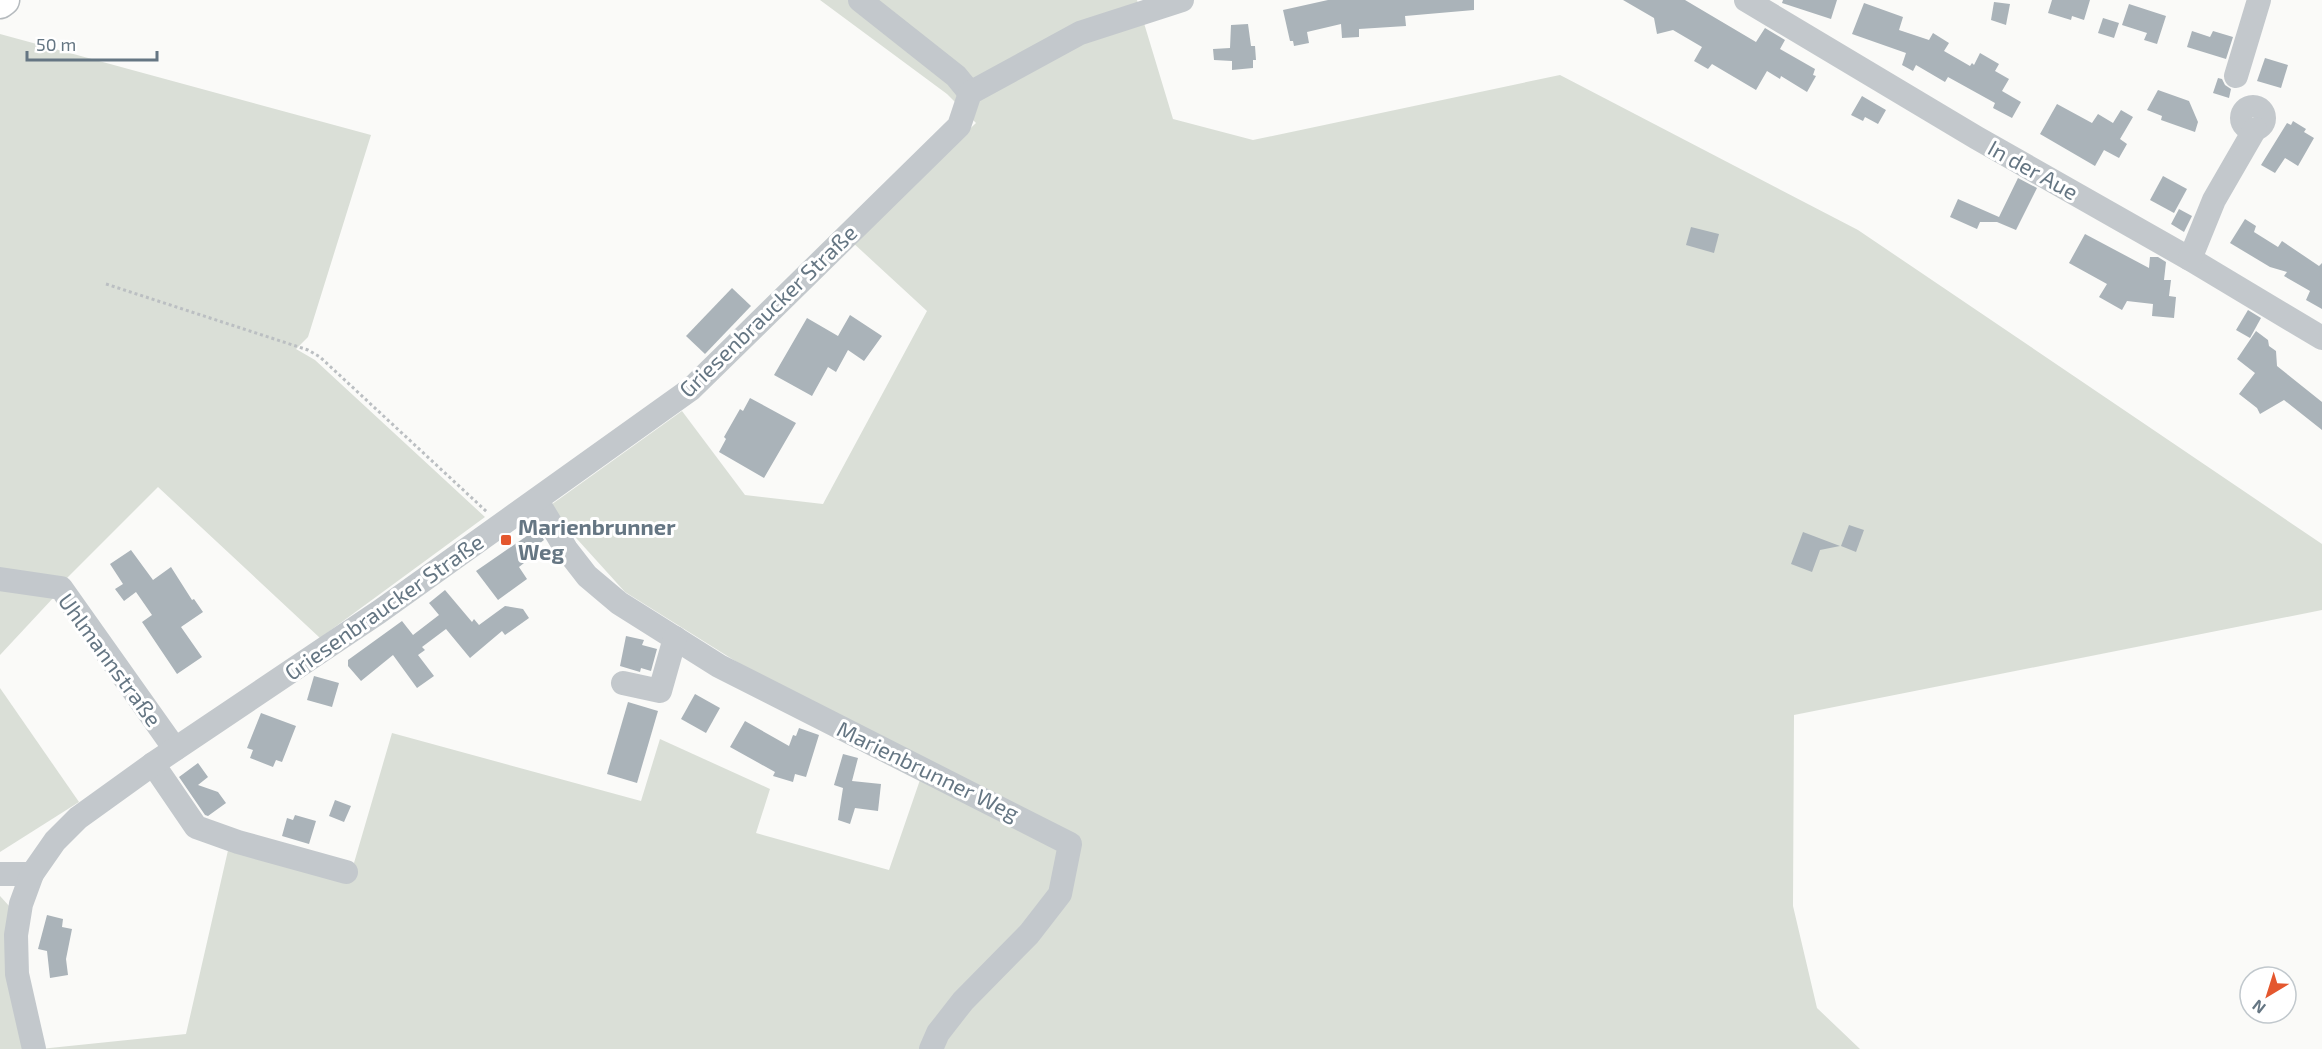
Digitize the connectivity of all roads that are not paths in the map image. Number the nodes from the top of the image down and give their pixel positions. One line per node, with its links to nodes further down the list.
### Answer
1 (4, 0): 6 (main road)
2 (860, 0): 8 (street)
3 (1182, 0): 8 (street)
4 (1746, 0): 10 (street, In der Aue)
5 (2259, 0): 7 (street)
6 (0, 3)
7 (2236, 76)
8 (970, 93): 12 (street, Griesenbraucker Straße)
9 (2255, 129): 10 (street)
10 (2190, 259): 11 (street, In der Aue)
11 (2322, 338)
12 (537, 501): 14 (street, Marienbrunner Weg); 16 (street, Griesenbraucker Straße)
13 (0, 579): 16 (street, Uhlmannstraße)
14 (675, 638): 15 (street); 22 (street, Marienbrunner Weg)
15 (623, 683)
16 (174, 749): 17 (street, Griesenbraucker Straße)
17 (153, 764): 18 (street); 20 (street, Griesenbraucker Straße)
18 (346, 872)
19 (0, 874): 20 (street)
20 (32, 874): 21 (street, Griesenbraucker Straße)
21 (34, 1049)
22 (931, 1049)

